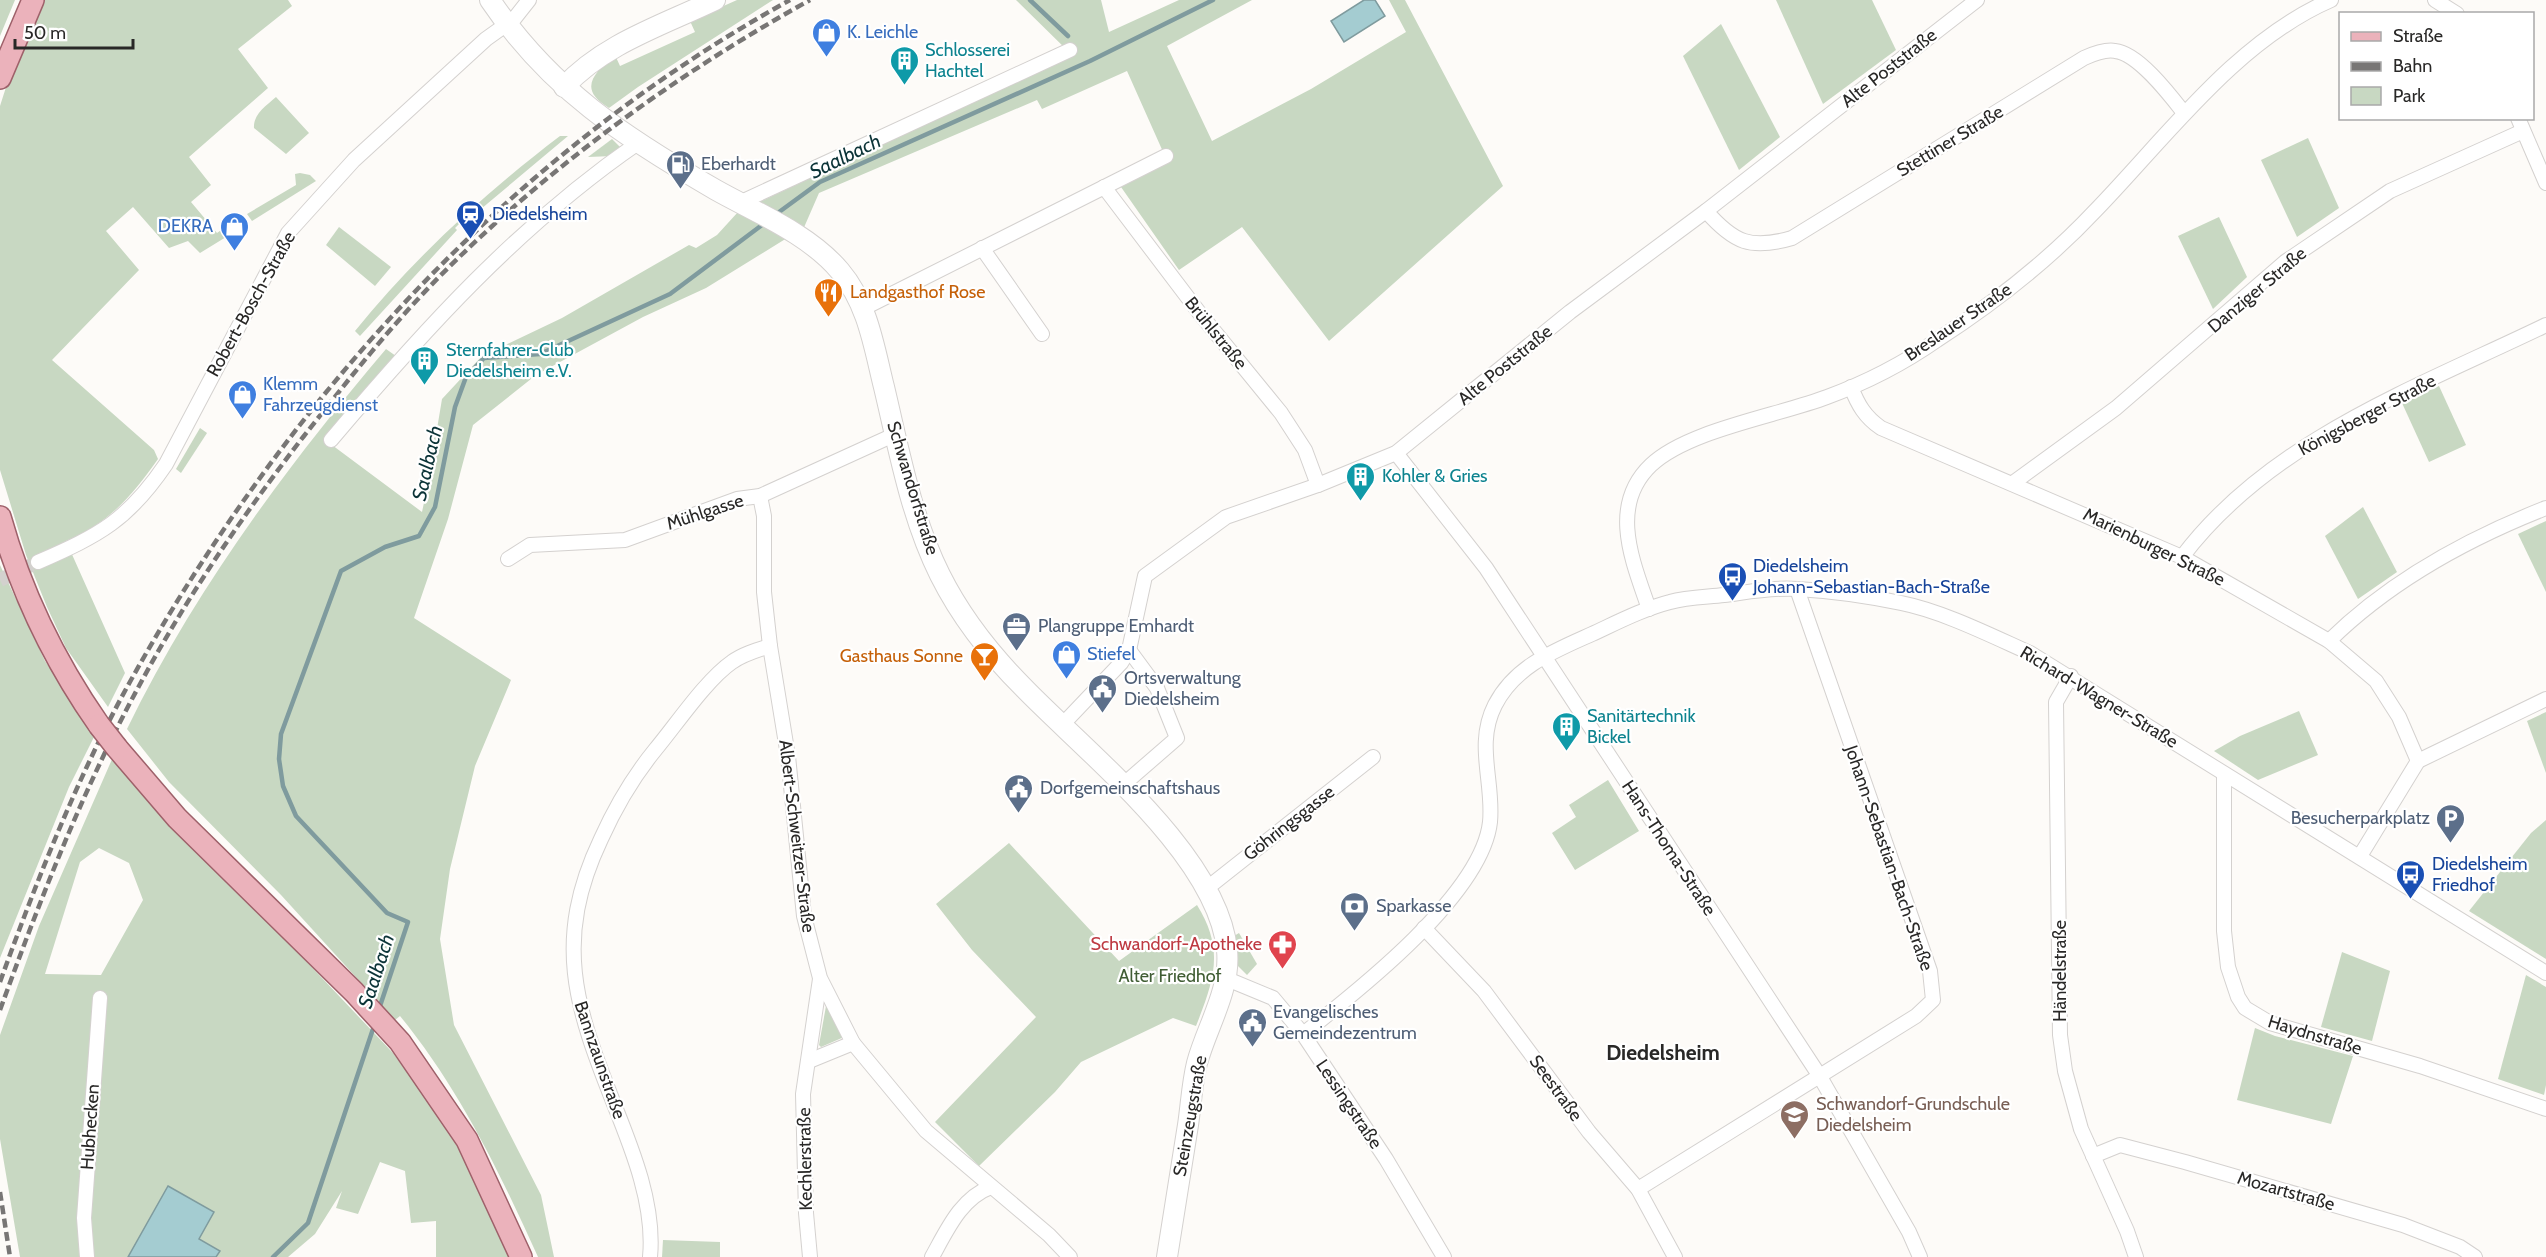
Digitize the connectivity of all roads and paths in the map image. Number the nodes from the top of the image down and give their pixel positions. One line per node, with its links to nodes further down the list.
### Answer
1 (33, 0): 11 (main road)
2 (490, 0): 9 (street, Schwandorfstraße)
3 (529, 0): 9 (street, Robert-Bosch-Straße)
4 (715, 0): 12 (street)
5 (1977, 0): 20 (street, Alte Poststraße)
6 (2331, 0): 13 (street, Breslauer Straße)
7 (2435, 0): 8 (street)
8 (2454, 12)
9 (507, 25): 12 (street, Schwandorfstraße); 36 (street, Robert-Bosch-Straße)
10 (1070, 50): 19 (street)
11 (0, 78)
12 (564, 87): 15 (street, Schwandorfstraße)
13 (2184, 113): 20 (street, Stettiner Straße); 25 (street, Breslauer Straße)
14 (2520, 125): 17 (street); 29 (street, Danziger Straße)
15 (638, 143): 19 (street, Schwandorfstraße); 27 (street)
16 (1166, 156): 18 (street)
17 (2546, 183)
18 (1104, 187): 21 (street); 30 (street, Brühlstraße)
19 (739, 203): 22 (street, Schwandorfstraße)
20 (1706, 211): 28 (street, Alte Poststraße)
21 (982, 248): 22 (street); 24 (street)
22 (862, 309): 26 (street, Schwandorfstraße)
23 (2546, 325): 34 (street, Königsberger Straße)
24 (1042, 334)
25 (1851, 387): 29 (street, Marienburger Straße); 38 (street, Breslauer Straße)
26 (896, 434): 31 (street, Mühlgasse); 45 (street, Schwandorfstraße)
27 (331, 440)
28 (1396, 453): 30 (street, Alte Poststraße); 42 (street, Hans-Thoma-Straße)
29 (2013, 483): 34 (street, Marienburger Straße)
30 (1318, 485): 41 (street, Alte Poststraße)
31 (760, 496): 35 (street, Mühlgasse); 40 (street, Albert-Schweitzer-Straße)
32 (2546, 508): 39 (street)
33 (0, 518): 66 (main road, bridge)
34 (2182, 556): 39 (street, Marienburger Straße)
35 (508, 560)
36 (38, 562)
37 (1797, 589): 38 (street, Richard-Wagner-Straße); 43 (street, Richard-Wagner-Straße); 60 (street, Johann-Sebastian-Bach-Straße)
38 (1649, 609): 42 (street, Richard-Wagner-Straße)
39 (2329, 641): 47 (street, Marienburger Straße)
40 (770, 646): 54 (street, Albert-Schweitzer-Straße); 67 (street, Bannzaunstraße)
41 (1129, 650): 45 (street, Alte Poststraße); 49 (street)
42 (1543, 656): 52 (street, Richard-Wagner-Straße); 60 (street, Hans-Thoma-Straße)
43 (2072, 676): 48 (street, Richard-Wagner-Straße); 62 (street, Händelstraße)
44 (2546, 699): 47 (street)
45 (1063, 724): 49 (street, Schwandorfstraße)
46 (1373, 757): 51 (street, Göhringsgasse)
47 (2418, 760): 50 (street)
48 (2224, 774): 50 (street, Richard-Wagner-Straße); 61 (street, Haydnstraße)
49 (1124, 784): 51 (street, Schwandorfstraße)
50 (2361, 856): 53 (street, Richard-Wagner-Straße)
51 (1206, 889): 55 (street, Schwandorfstraße)
52 (1424, 928): 57 (street, Richard-Wagner-Straße); 64 (street, Seestraße)
53 (2546, 973)
54 (820, 978): 58 (street, Albert-Schweitzer-Straße); 59 (street, Kechlerstraße)
55 (1227, 979): 57 (street, Lessingstraße); 71 (street, Steinzeugstraße)
56 (100, 998): 65 (street, Hubhecken)
57 (1303, 1034): 72 (street, Lessingstraße)
58 (854, 1043): 59 (street); 63 (street, Albert-Schweitzer-Straße)
59 (809, 1061): 68 (street, Kechlerstraße)
60 (1819, 1075): 64 (street, Johann-Sebastian-Bach-Straße); 74 (street, Hans-Thoma-Straße)
61 (2546, 1109)
62 (2092, 1156): 75 (street, Händelstraße); 76 (street, Mozartstraße)
63 (991, 1187): 69 (street); 70 (street, Albert-Schweitzer-Straße)
64 (1638, 1189): 73 (street, Seestraße)
65 (87, 1257)
66 (521, 1257)
67 (650, 1257)
68 (810, 1257)
69 (932, 1257)
70 (1070, 1257)
71 (1167, 1257)
72 (1444, 1257)
73 (1675, 1257)
74 (1920, 1257)
75 (2136, 1257)
76 (2475, 1257)

